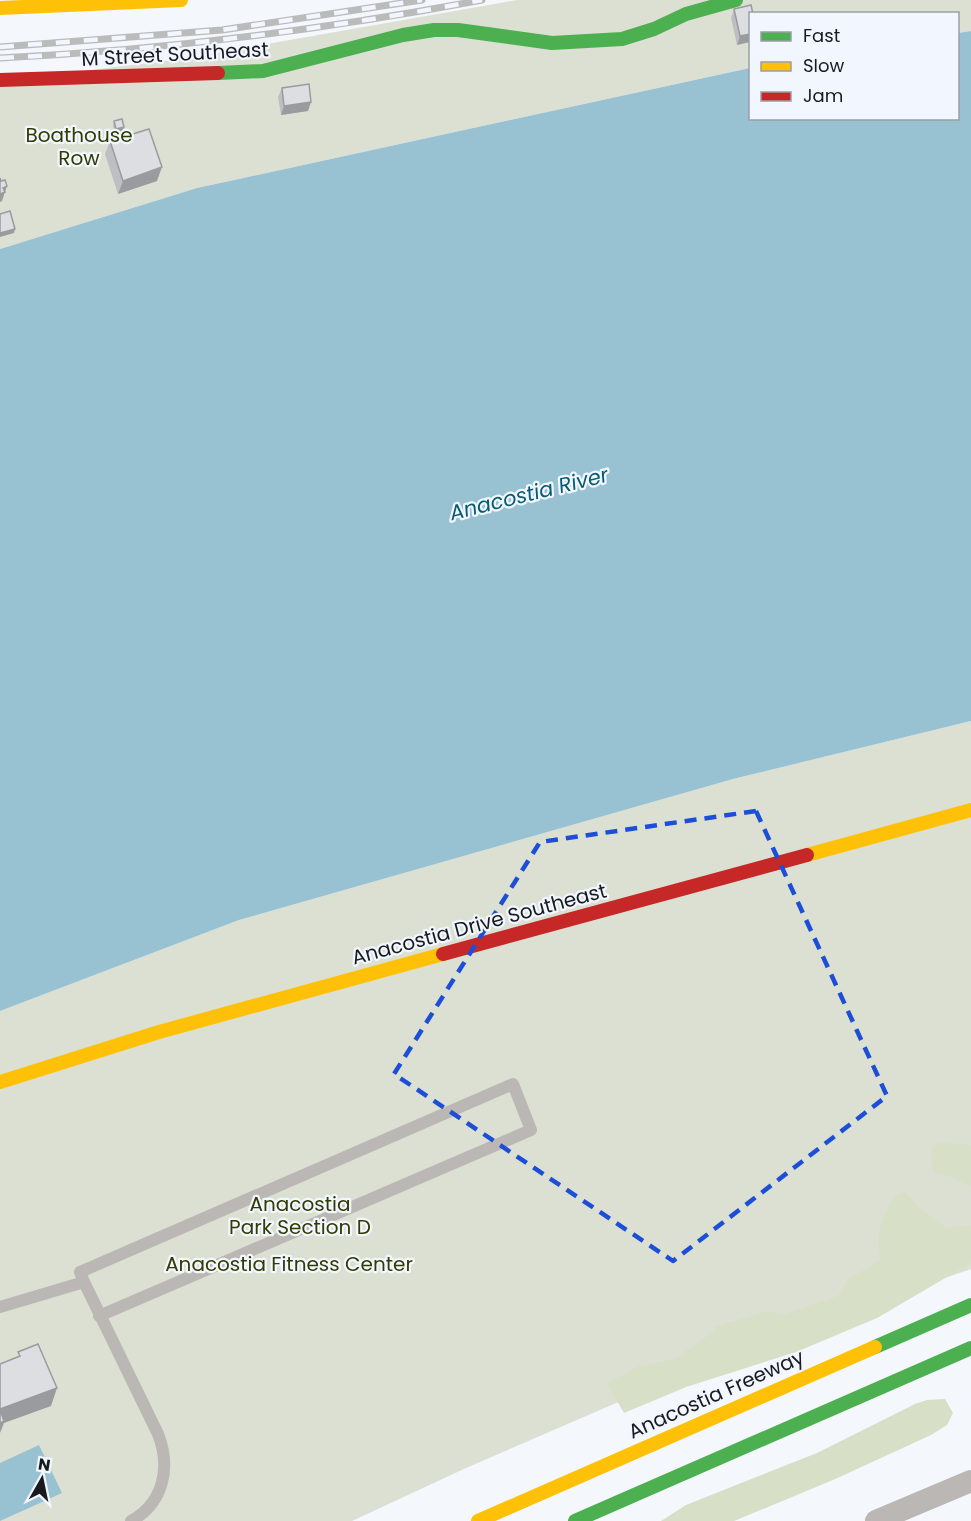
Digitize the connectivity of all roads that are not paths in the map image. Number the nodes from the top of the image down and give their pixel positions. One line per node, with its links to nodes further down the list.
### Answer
1 (181, 0): 3 (main road)
2 (736, 0): 4 (main road, M Street Southeast)
3 (0, 8)
4 (0, 80)
5 (971, 810): 6 (main road, Anacostia Drive Southeast)
6 (0, 1082)
7 (84, 1282): 9 (lane); 10 (lane); 10 (lane)
8 (971, 1305): 14 (main road, Anacostia Freeway)
9 (0, 1307)
10 (99, 1316): 13 (lane)
11 (971, 1348): 15 (main road)
12 (971, 1481): 16 (street)
13 (130, 1521)
14 (478, 1521)
15 (575, 1521)
16 (876, 1521)

